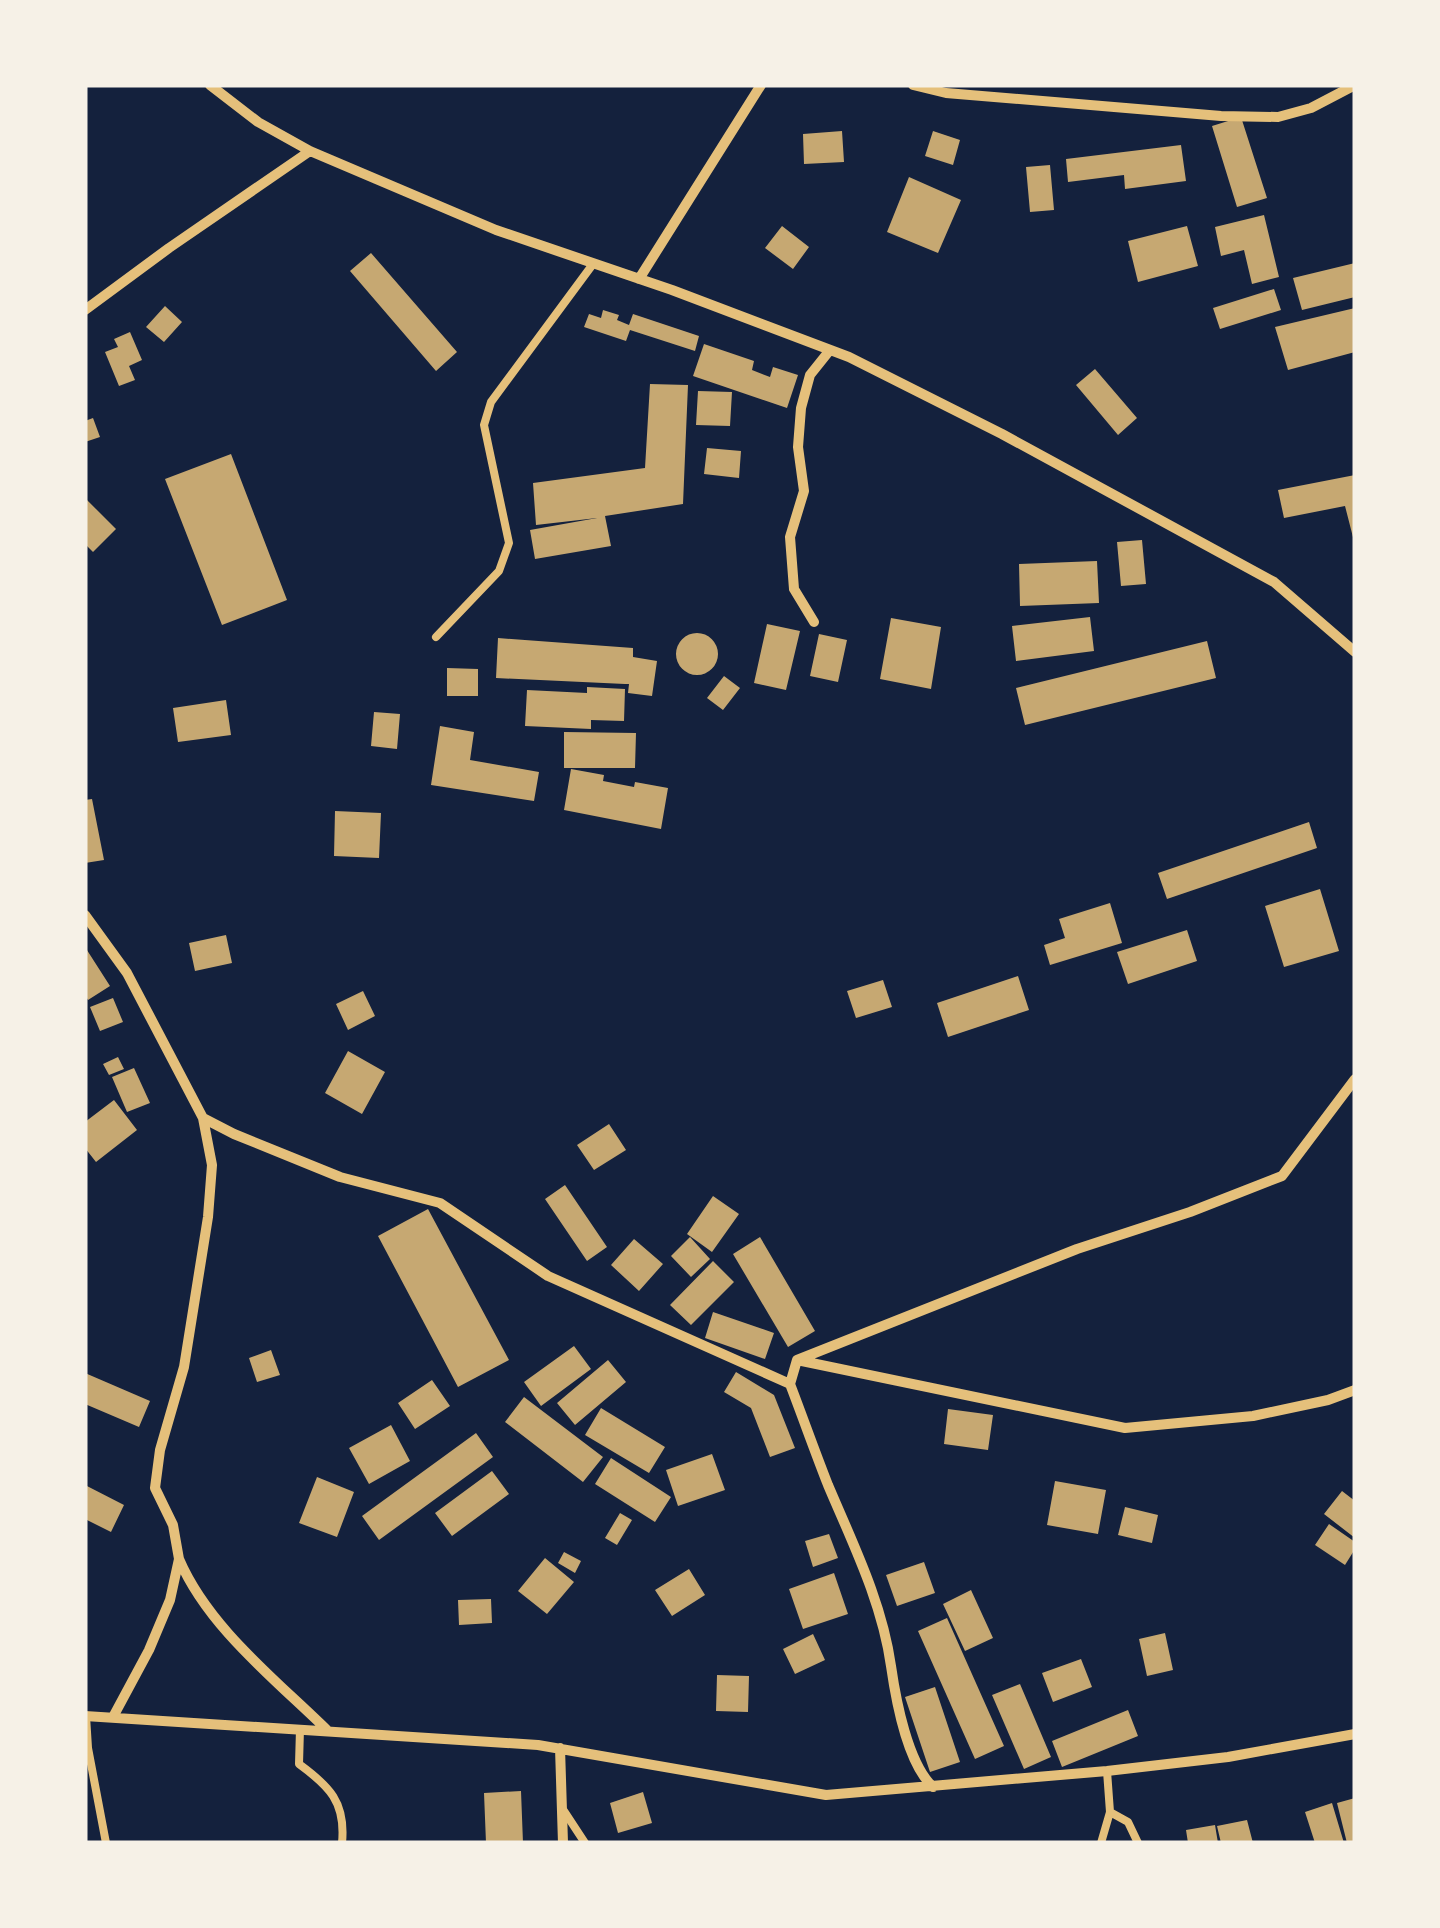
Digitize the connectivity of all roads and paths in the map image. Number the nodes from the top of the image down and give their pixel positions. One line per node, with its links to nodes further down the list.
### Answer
1 (210, 85): 5 (street)
2 (761, 85): 7 (street)
3 (913, 85): 4 (street)
4 (1355, 85)
5 (310, 151): 6 (street); 8 (street)
6 (593, 264): 7 (street); 11 (lane)
7 (639, 279): 9 (street)
8 (85, 310)
9 (830, 350): 10 (street); 12 (street)
10 (814, 622)
11 (436, 637)
12 (1355, 652)
13 (85, 915): 15 (street)
14 (1355, 1078): 16 (street)
15 (203, 1118): 17 (street); 19 (street)
16 (797, 1360): 17 (street); 18 (street)
17 (790, 1384): 27 (street)
18 (1355, 1390)
19 (179, 1558): 21 (street); 23 (street)
20 (85, 1716): 21 (street); 30 (lane)
21 (113, 1717): 22 (street)
22 (300, 1729): 23 (street); 31 (lane)
23 (328, 1731): 25 (street)
24 (1355, 1734): 26 (street)
25 (560, 1748): 27 (street); 28 (street)
26 (1107, 1771): 27 (street); 29 (lane)
27 (932, 1787)
28 (562, 1807): 32 (street); 33 (lane)
29 (1110, 1812): 34 (lane); 35 (lane)
30 (106, 1843)
31 (342, 1843)
32 (563, 1843)
33 (585, 1843)
34 (1101, 1843)
35 (1138, 1843)

